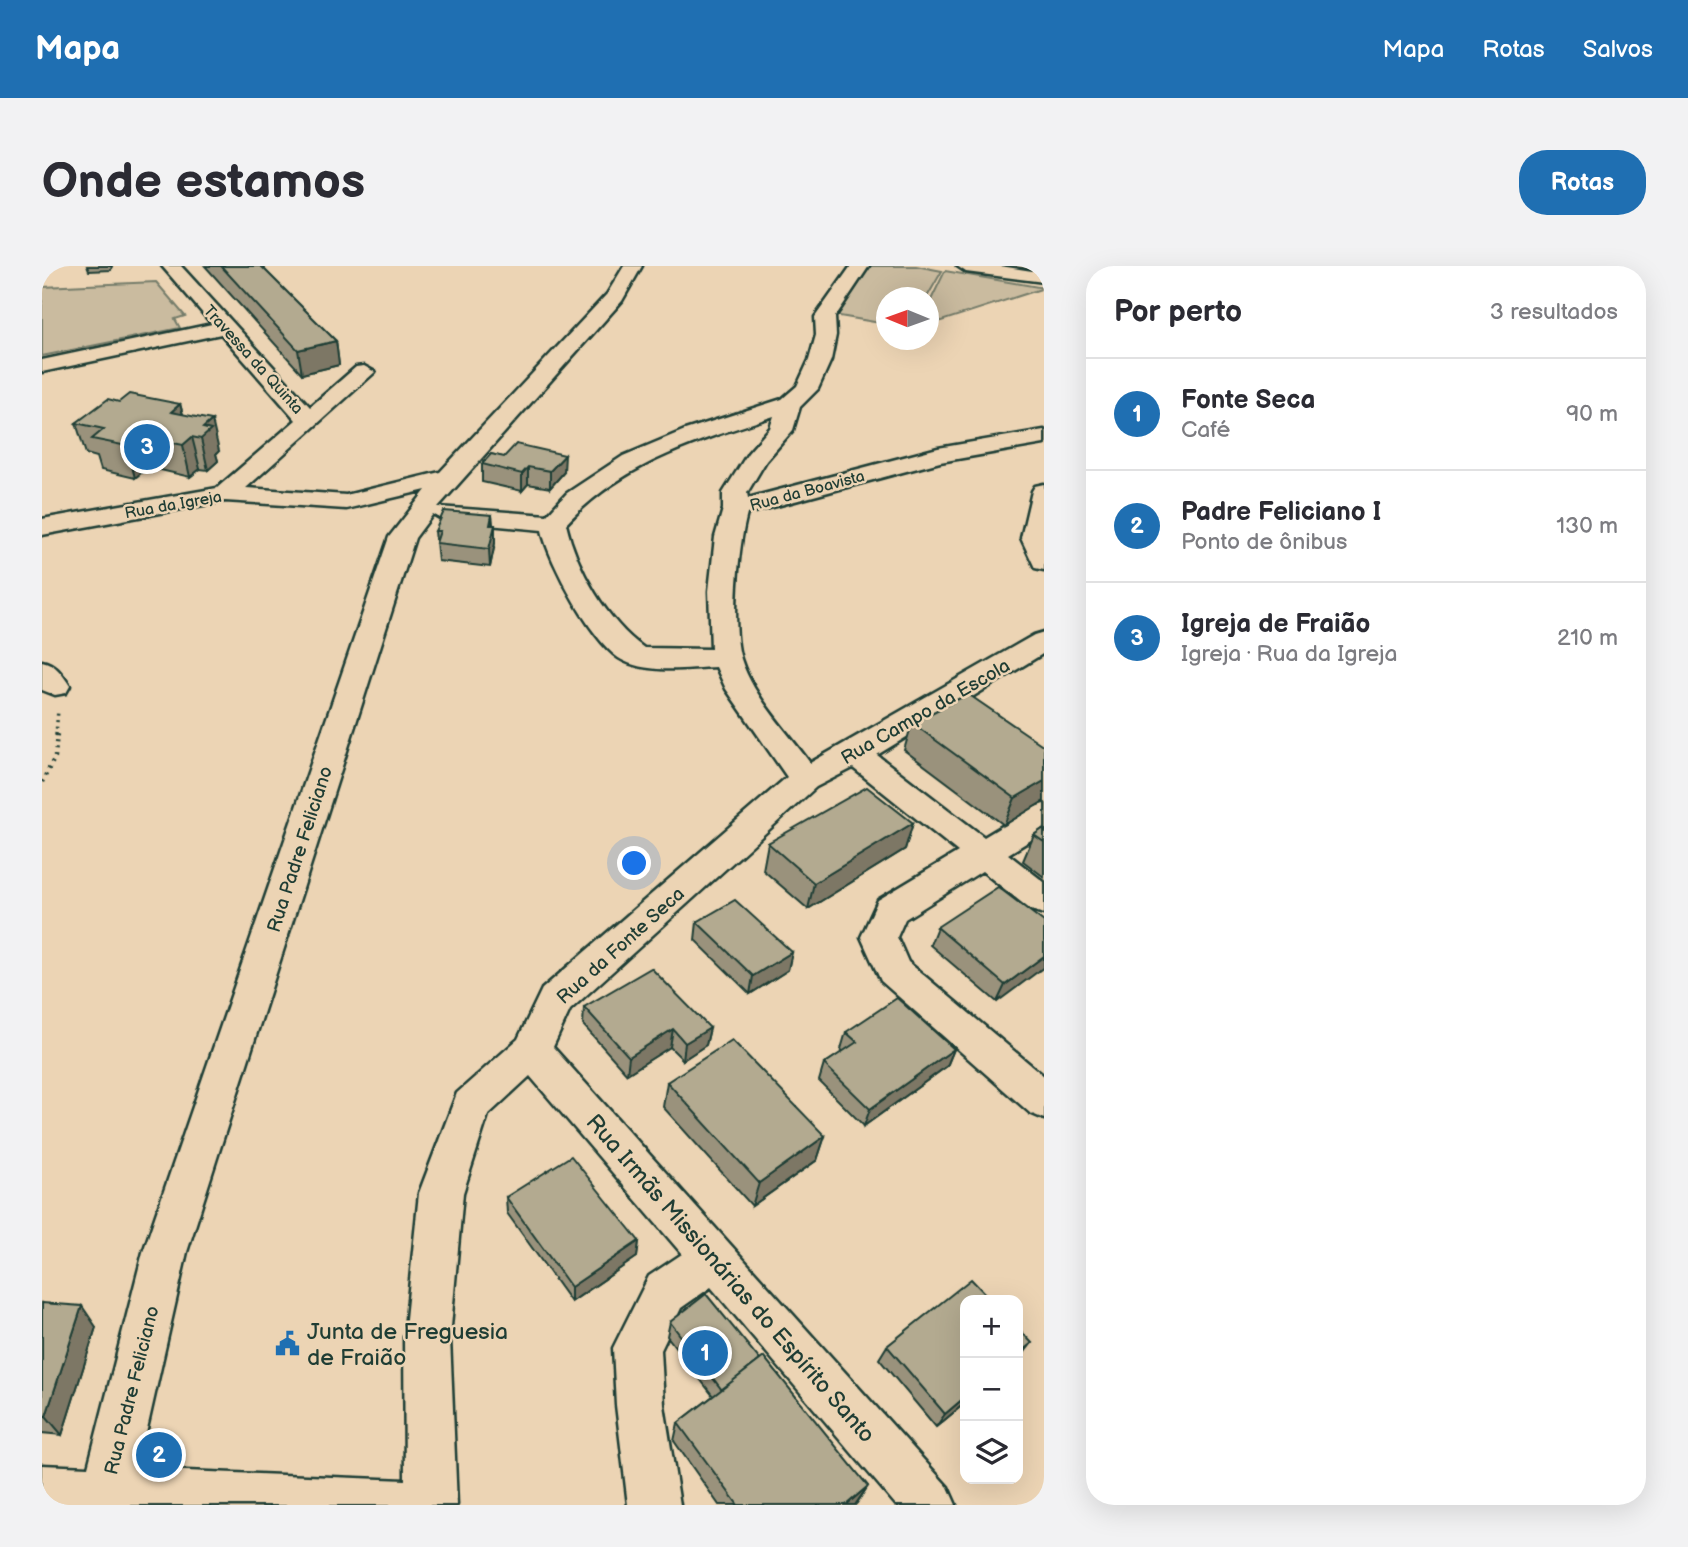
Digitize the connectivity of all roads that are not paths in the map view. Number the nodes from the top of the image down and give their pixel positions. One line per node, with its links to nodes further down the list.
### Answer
1 (171, 266): 6 (street, Travessa da Quinta)
2 (633, 266): 12 (street, Rua Padre Feliciano)
3 (860, 266): 9 (street)
4 (966, 266): 5 (street)
5 (1044, 266)
6 (225, 327): 7 (street); 10 (street, Travessa da Quinta)
7 (42, 366)
8 (364, 372): 10 (street)
9 (790, 404): 16 (street); 17 (street)
10 (309, 420): 14 (street)
11 (1044, 437): 16 (street, Rua da Boavista)
12 (449, 477): 15 (street, Rua da Igreja); 18 (street, Rua Padre Feliciano)
13 (1044, 491): 20 (street)
14 (225, 494): 15 (street, Rua da Igreja); 19 (street, Rua da Igreja)
15 (346, 502): 18 (street, Rua da Igreja)
16 (736, 509): 22 (street, Rua da Boavista)
17 (553, 523): 18 (street); 22 (street)
18 (413, 524): 32 (street, Rua Padre Feliciano)
19 (42, 527)
20 (1044, 562)
21 (1044, 641): 23 (street, Rua Campo da Escola)
22 (726, 657): 24 (street, Rua da Boavista)
23 (855, 754): 24 (street, Rua Campo da Escola); 26 (street)
24 (805, 779): 28 (street, Rua da Fonte Seca)
25 (1044, 816): 26 (street)
26 (981, 854): 27 (street); 29 (street)
27 (1044, 901)
28 (532, 1050): 30 (street, Rua Irmãs Missionárias do Espírito Santo); 34 (street, Rua da Fonte Seca)
29 (1044, 1101)
30 (715, 1258): 35 (street); 36 (street, Rua Irmãs Missionárias do Espírito Santo)
31 (42, 1490): 32 (street)
32 (105, 1500): 33 (street)
33 (404, 1505)
34 (431, 1505)
35 (654, 1505)
36 (930, 1505)

